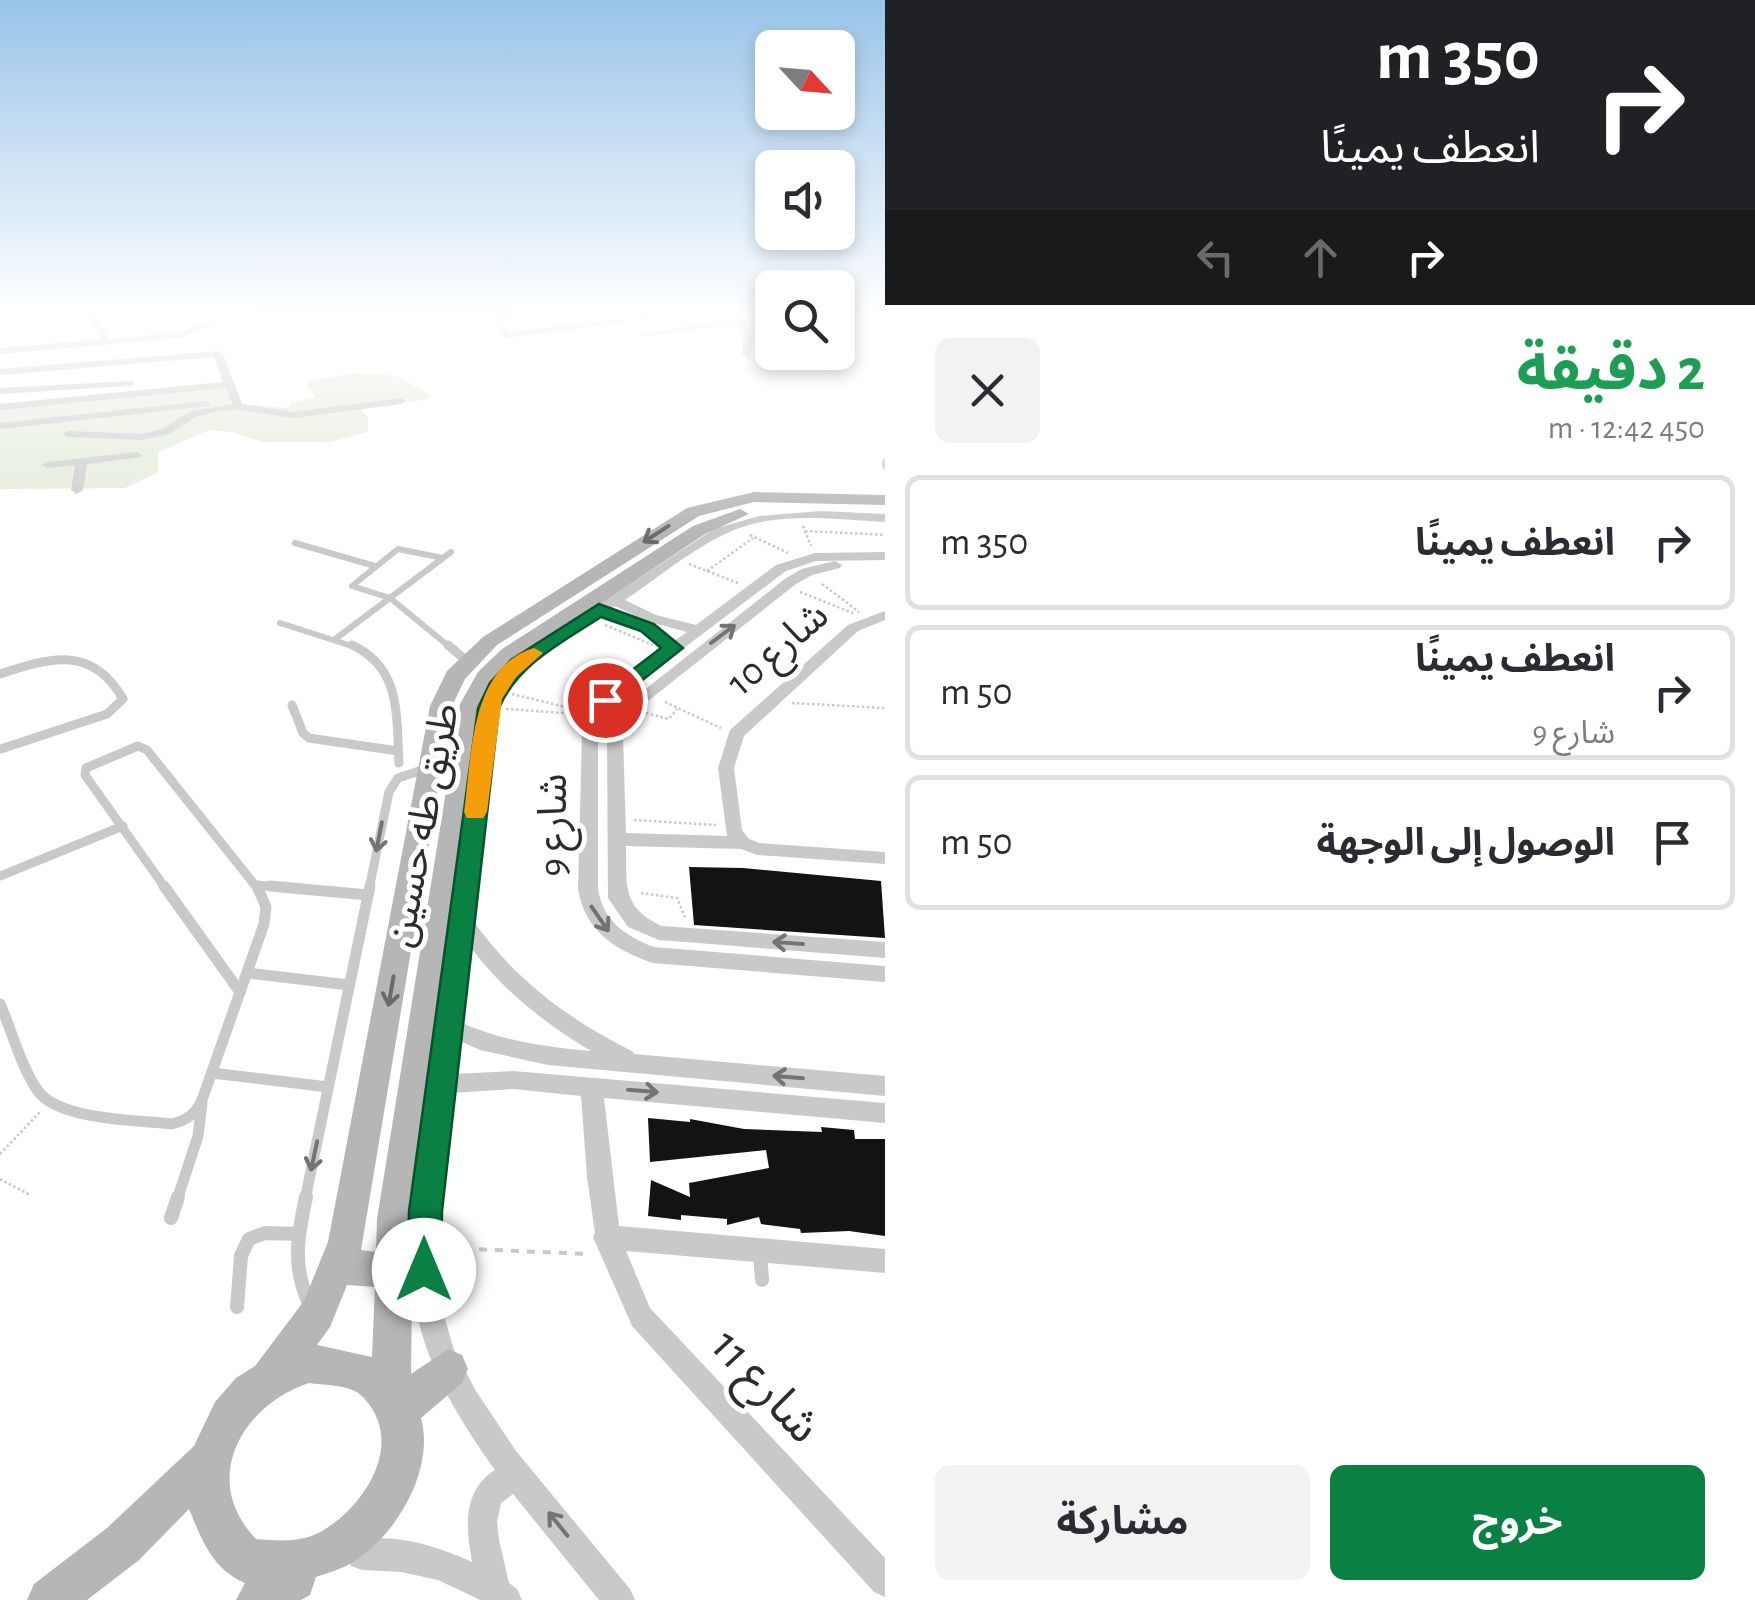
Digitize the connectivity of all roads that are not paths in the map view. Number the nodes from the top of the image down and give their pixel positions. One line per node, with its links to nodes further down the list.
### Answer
1 (174, 390): 4 (street)
2 (233, 390): 5 (street)
3 (401, 401): 5 (street)
4 (0, 407)
5 (238, 407): 6 (street)
6 (218, 408): 7 (street); 9 (street)
7 (64, 421): 8 (street); 9 (street)
8 (0, 426)
9 (68, 434): 11 (street)
10 (137, 455): 12 (street)
11 (64, 461): 12 (street); 13 (street)
12 (82, 461): 14 (street)
13 (48, 465)
14 (76, 490)
15 (885, 500): 32 (main road, طريق طه حسين, one-way to 32)
16 (885, 515): 23 (street); 23 (main road, طريق طه حسين)
17 (295, 543): 20 (lane)
18 (885, 556): 19 (street)
19 (808, 563): 21 (street); 24 (street); 25 (street)
20 (376, 566): 22 (lane); 22 (lane)
21 (885, 566)
22 (390, 598): 30 (lane); 32 (lane)
23 (605, 603): 28 (main road, طريق طه حسين); 29 (street); 31 (street)
24 (731, 605): 25 (street); 29 (street)
25 (750, 612): 40 (street, شارع 9, one-way to 25)
26 (877, 617): 43 (street, شارع 10)
27 (280, 623): 30 (lane)
28 (558, 630): 48 (street); 48 (main road, طريق طه حسين)
29 (697, 630): 31 (street)
30 (334, 640): 36 (lane)
31 (671, 650): 39 (street, شارع 9)
32 (466, 660): 38 (main road, طريق طه حسين)
33 (0, 674): 35 (lane)
34 (292, 705): 36 (lane)
35 (1, 749)
36 (398, 751): 37 (lane)
37 (400, 763)
38 (430, 768): 47 (lane, one-way to 47); 74 (main road, طريق طه حسين, one-way to 74)
39 (589, 768): 40 (street); 51 (street, شارع 9, one-way to 51)
40 (615, 769): 42 (street, شارع 9)
41 (123, 826): 45 (lane); 46 (lane); 55 (lane)
42 (617, 829): 43 (street); 49 (street, شارع 9)
43 (738, 834): 44 (street)
44 (885, 858)
45 (0, 876)
46 (256, 885): 47 (lane); 52 (lane)
47 (368, 894): 54 (lane)
48 (450, 920): 57 (street); 59 (street); 68 (main road, طريق طه حسين)
49 (744, 940): 50 (street, شارع 9, one-way to 49); 51 (street)
50 (885, 950)
51 (748, 964): 53 (street, شارع 9)
52 (247, 973): 54 (lane); 55 (lane)
53 (885, 974)
54 (349, 985): 64 (lane)
55 (240, 992): 60 (lane)
56 (0, 1004): 66 (lane)
57 (448, 1026): 58 (street); 62 (street)
58 (548, 1056): 59 (street); 61 (street)
59 (638, 1064): 63 (street, one-way to 59)
60 (212, 1072): 64 (lane); 66 (lane)
61 (547, 1083): 62 (street); 65 (street)
62 (441, 1084): 68 (street)
63 (885, 1086)
64 (328, 1087): 70 (lane, one-way to 70)
65 (592, 1087): 67 (street, one-way to 67); 71 (street, شارع 11)
66 (202, 1100): 69 (lane)
67 (885, 1112)
68 (417, 1164): 75 (main road, طريق طه حسين); 79 (street)
69 (171, 1218)
70 (298, 1234): 77 (lane); 78 (lane)
71 (608, 1246): 72 (street); 85 (street, شارع 11)
72 (760, 1250): 73 (street); 76 (lane)
73 (885, 1261)
74 (339, 1266): 75 (main road); 78 (main road, طريق طه حسين)
75 (392, 1270): 81 (main road, طريق طه حسين)
76 (762, 1280)
77 (238, 1306)
78 (316, 1314): 80 (main road, طريق طه حسين)
79 (448, 1369): 81 (main road); 83 (street)
80 (271, 1374): 81 (main road); 82 (main road)
81 (393, 1409): 84 (main road)
82 (212, 1458): 86 (main road); 88 (main road)
83 (520, 1477): 87 (street); 89 (street, one-way to 83)
84 (362, 1555): 86 (main road); 87 (street)
85 (885, 1580)
86 (276, 1590)
87 (500, 1596)
88 (50, 1600)
89 (620, 1600)

